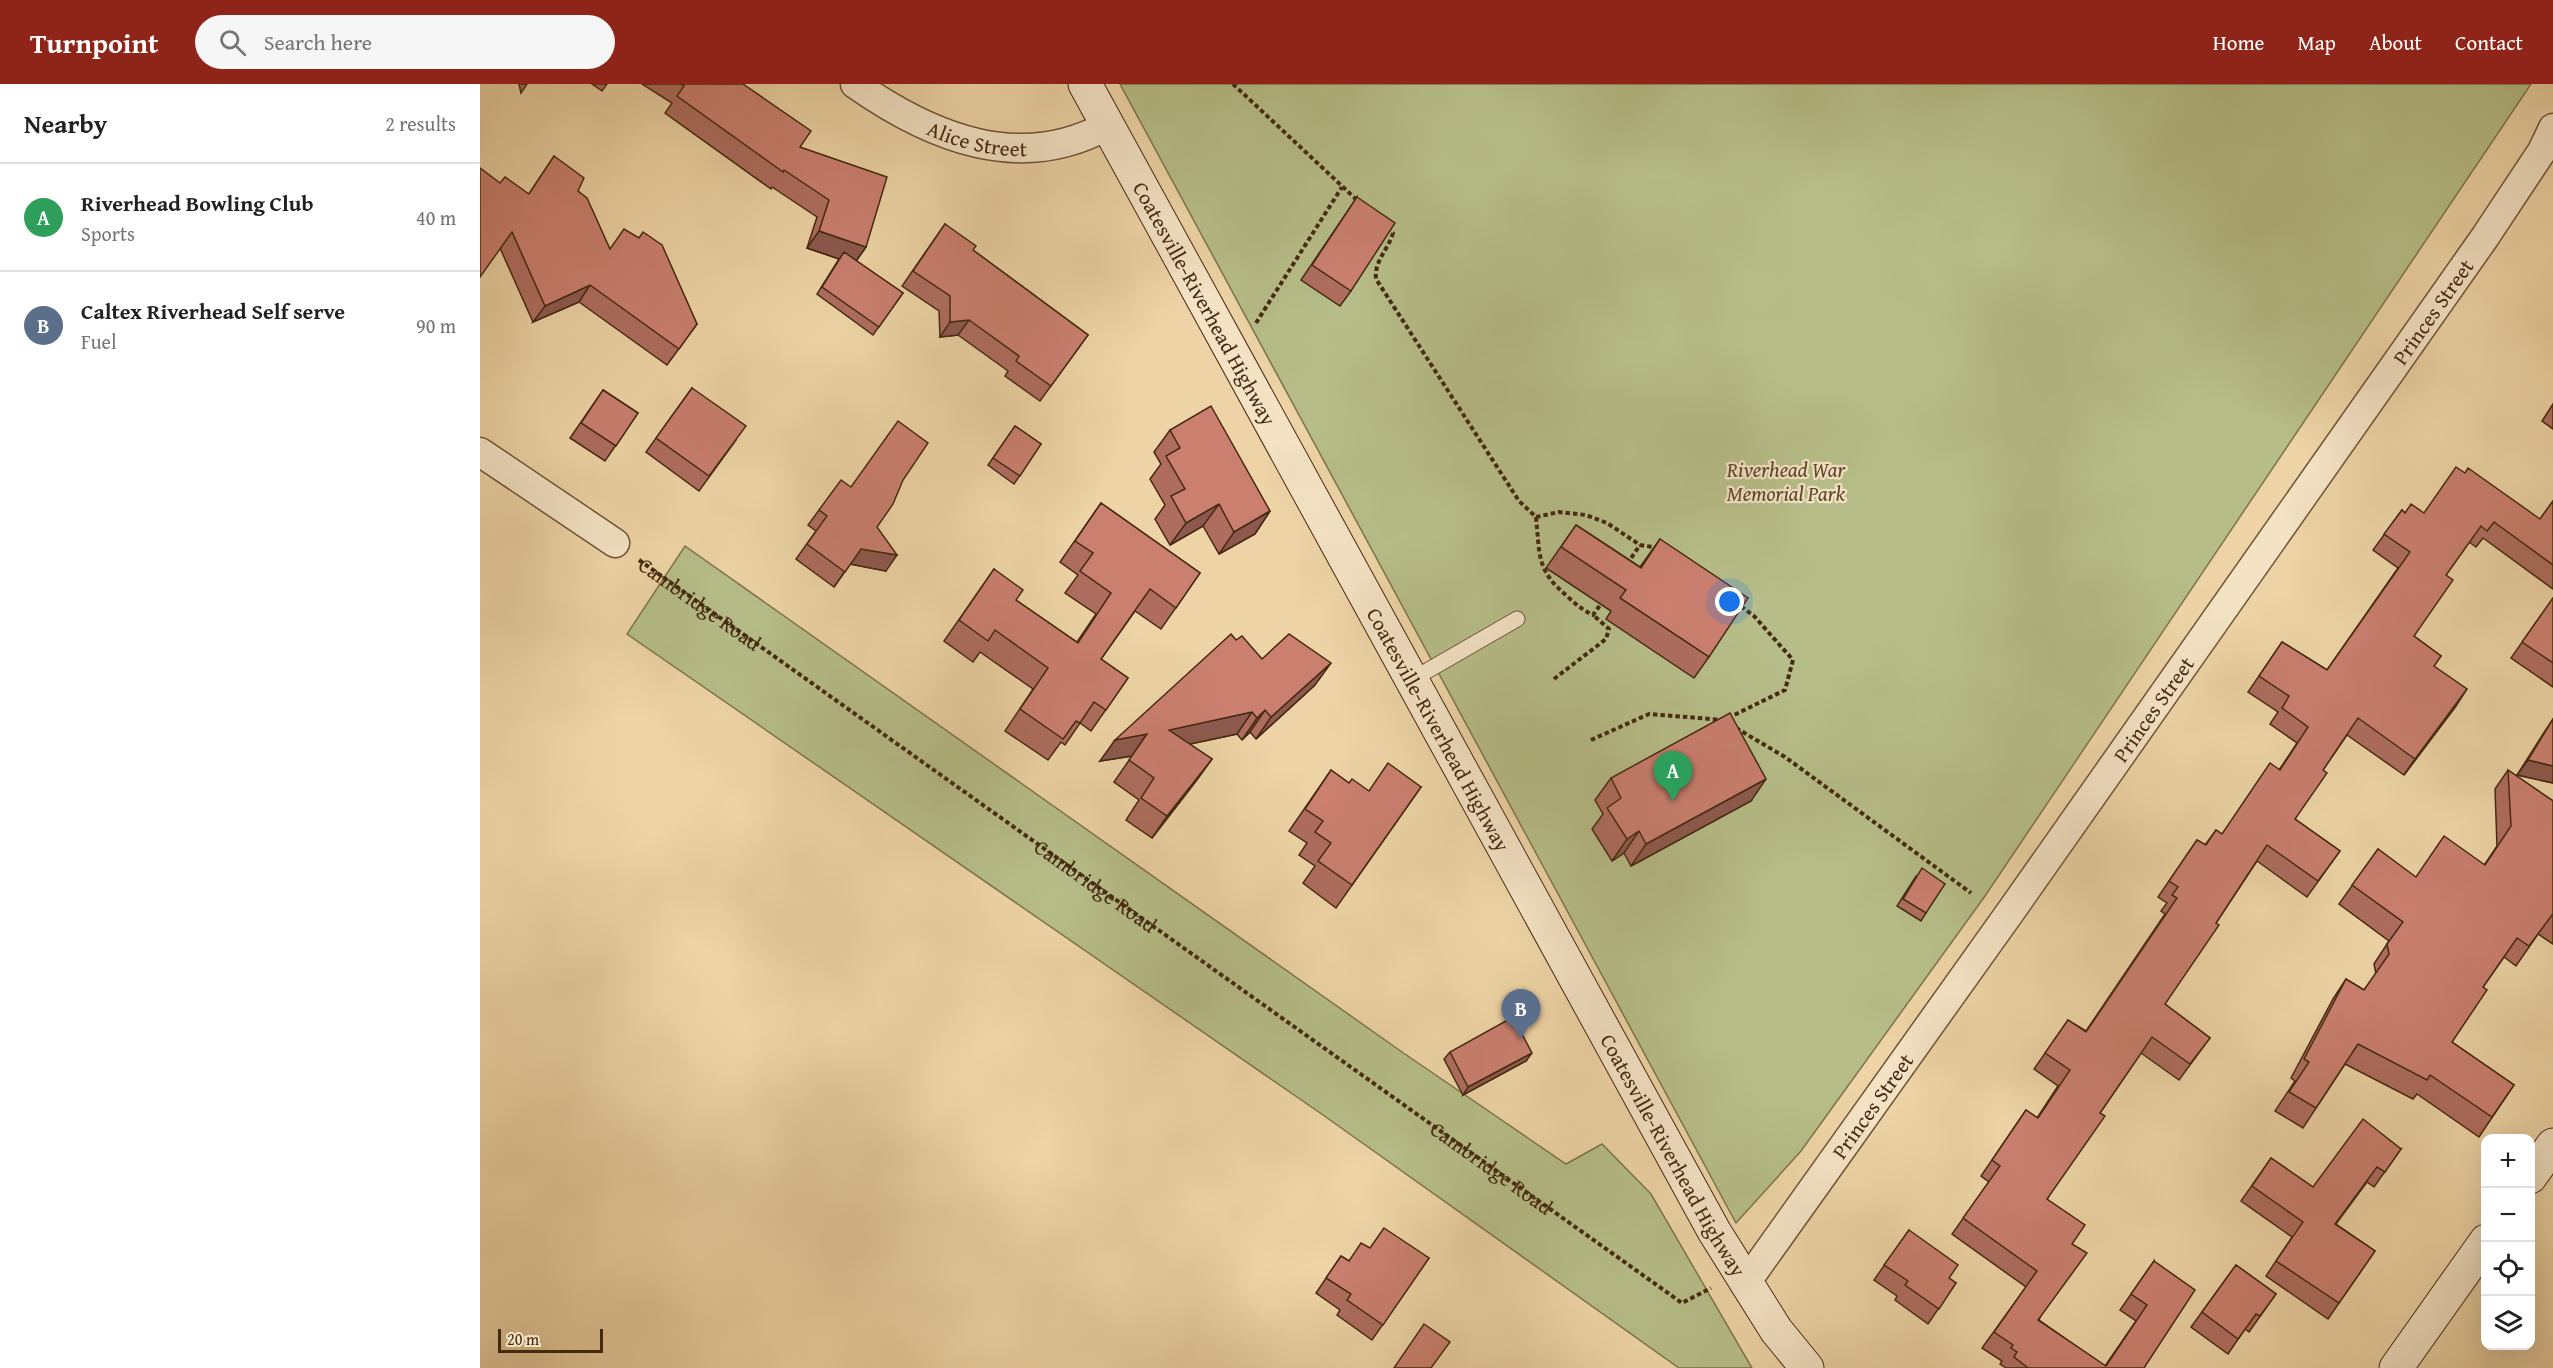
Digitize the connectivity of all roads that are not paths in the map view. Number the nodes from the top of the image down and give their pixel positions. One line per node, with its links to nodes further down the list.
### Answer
1 (855, 84): 3 (street, Alice Street)
2 (1085, 84): 3 (main road, Coatesville-Riverhead Highway)
3 (1108, 125): 8 (main road, Coatesville-Riverhead Highway)
4 (2553, 128): 12 (street, Princes Street)
5 (480, 452): 6 (street)
6 (615, 543)
7 (1517, 619): 8 (lane)
8 (1413, 679): 12 (main road, Coatesville-Riverhead Highway)
9 (2552, 1148): 10 (main road)
10 (2535, 1170)
11 (2485, 1242): 14 (main road)
12 (1745, 1284): 13 (main road, Coatesville-Riverhead Highway)
13 (1807, 1368)
14 (2396, 1368)

